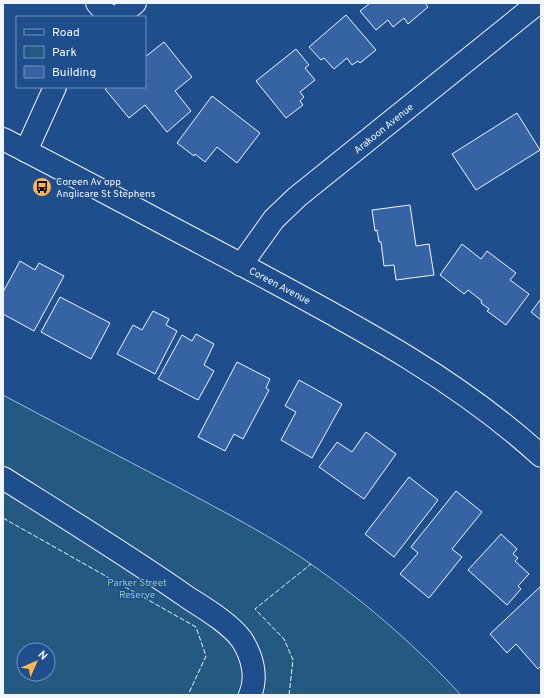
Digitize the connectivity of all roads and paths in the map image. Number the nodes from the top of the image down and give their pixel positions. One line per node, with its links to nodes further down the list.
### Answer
1 (97, 3): 4 (street)
2 (135, 3): 5 (street)
3 (538, 3): 6 (street, Arakoon Avenue)
4 (108, 16)
5 (118, 16)
6 (520, 18): 7 (street); 11 (street, Arakoon Avenue)
7 (541, 24)
8 (55, 88): 10 (street)
9 (3, 139): 10 (street, Coreen Avenue)
10 (26, 151): 11 (street, Coreen Avenue)
11 (241, 265): 12 (street, Coreen Avenue)
12 (541, 456)
13 (3, 478): 14 (street)
14 (250, 695)

